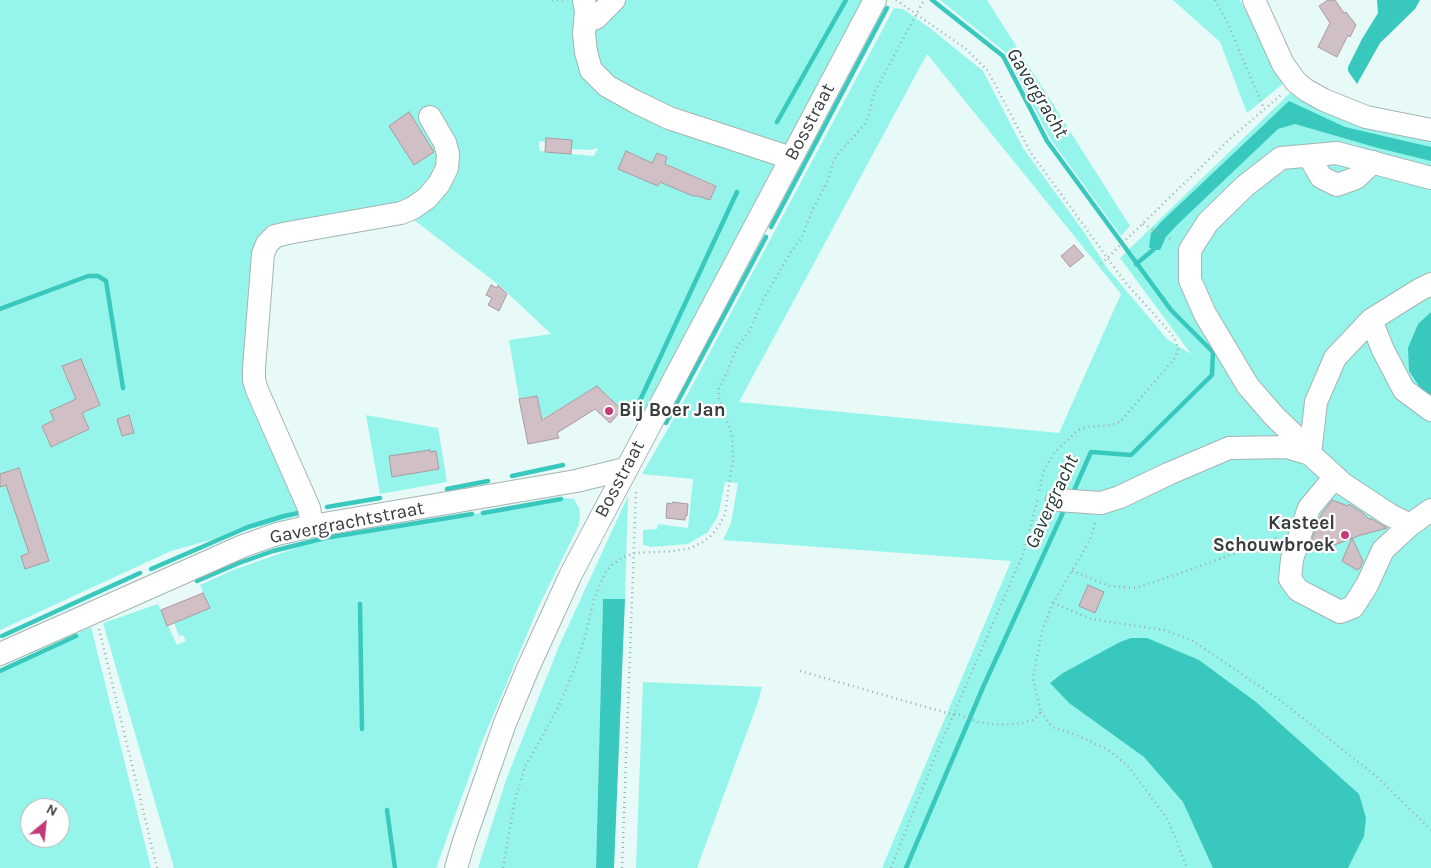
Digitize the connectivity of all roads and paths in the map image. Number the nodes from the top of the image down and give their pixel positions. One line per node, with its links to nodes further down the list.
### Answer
1 (584, 0): 9 (street)
2 (614, 0): 9 (street)
3 (875, 0): 15 (street, Bosstraat)
4 (896, 0): 8 (path)
5 (924, 0): 8 (path)
6 (1214, 0): 11 (path)
7 (1254, 0): 10 (street)
8 (916, 13): 20 (path); 34 (path)
9 (586, 22): 15 (street)
10 (1296, 82): 11 (path); 13 (street)
11 (1264, 109): 18 (path)
12 (430, 117): 32 (street)
13 (1431, 130)
14 (1309, 156): 16 (street); 16 (street); 25 (street)
15 (791, 158): 26 (street, Bosstraat)
16 (1373, 162): 17 (street)
17 (1431, 178)
18 (1143, 224): 19 (path); 20 (path)
19 (1167, 237)
20 (1107, 258): 21 (path); 41 (path)
21 (1101, 264)
22 (1431, 284): 23 (street)
23 (1371, 320): 24 (street); 25 (street)
24 (1431, 410)
25 (1310, 454): 27 (street); 29 (street)
26 (623, 474): 32 (street, Gavergrachtstraat); 34 (path); 44 (street, Bosstraat)
27 (1336, 477): 31 (street); 33 (street)
28 (1057, 500): 29 (street)
29 (1091, 503): 35 (path)
30 (1431, 510): 31 (street)
31 (1410, 525): 33 (street)
32 (312, 526): 37 (street, Gavergrachtstraat)
33 (1302, 530): 35 (path)
34 (634, 553): 45 (path); 46 (path)
35 (1072, 571): 36 (path)
36 (1054, 603): 40 (path); 42 (path)
37 (94, 612): 38 (street, Gavergrachtstraat); 43 (path)
38 (0, 654)
39 (800, 671): 41 (path)
40 (1041, 712): 41 (path); 48 (path)
41 (953, 715): 47 (path)
42 (1431, 830)
43 (156, 868)
44 (456, 868)
45 (502, 868)
46 (622, 868)
47 (891, 868)
48 (1187, 868)

